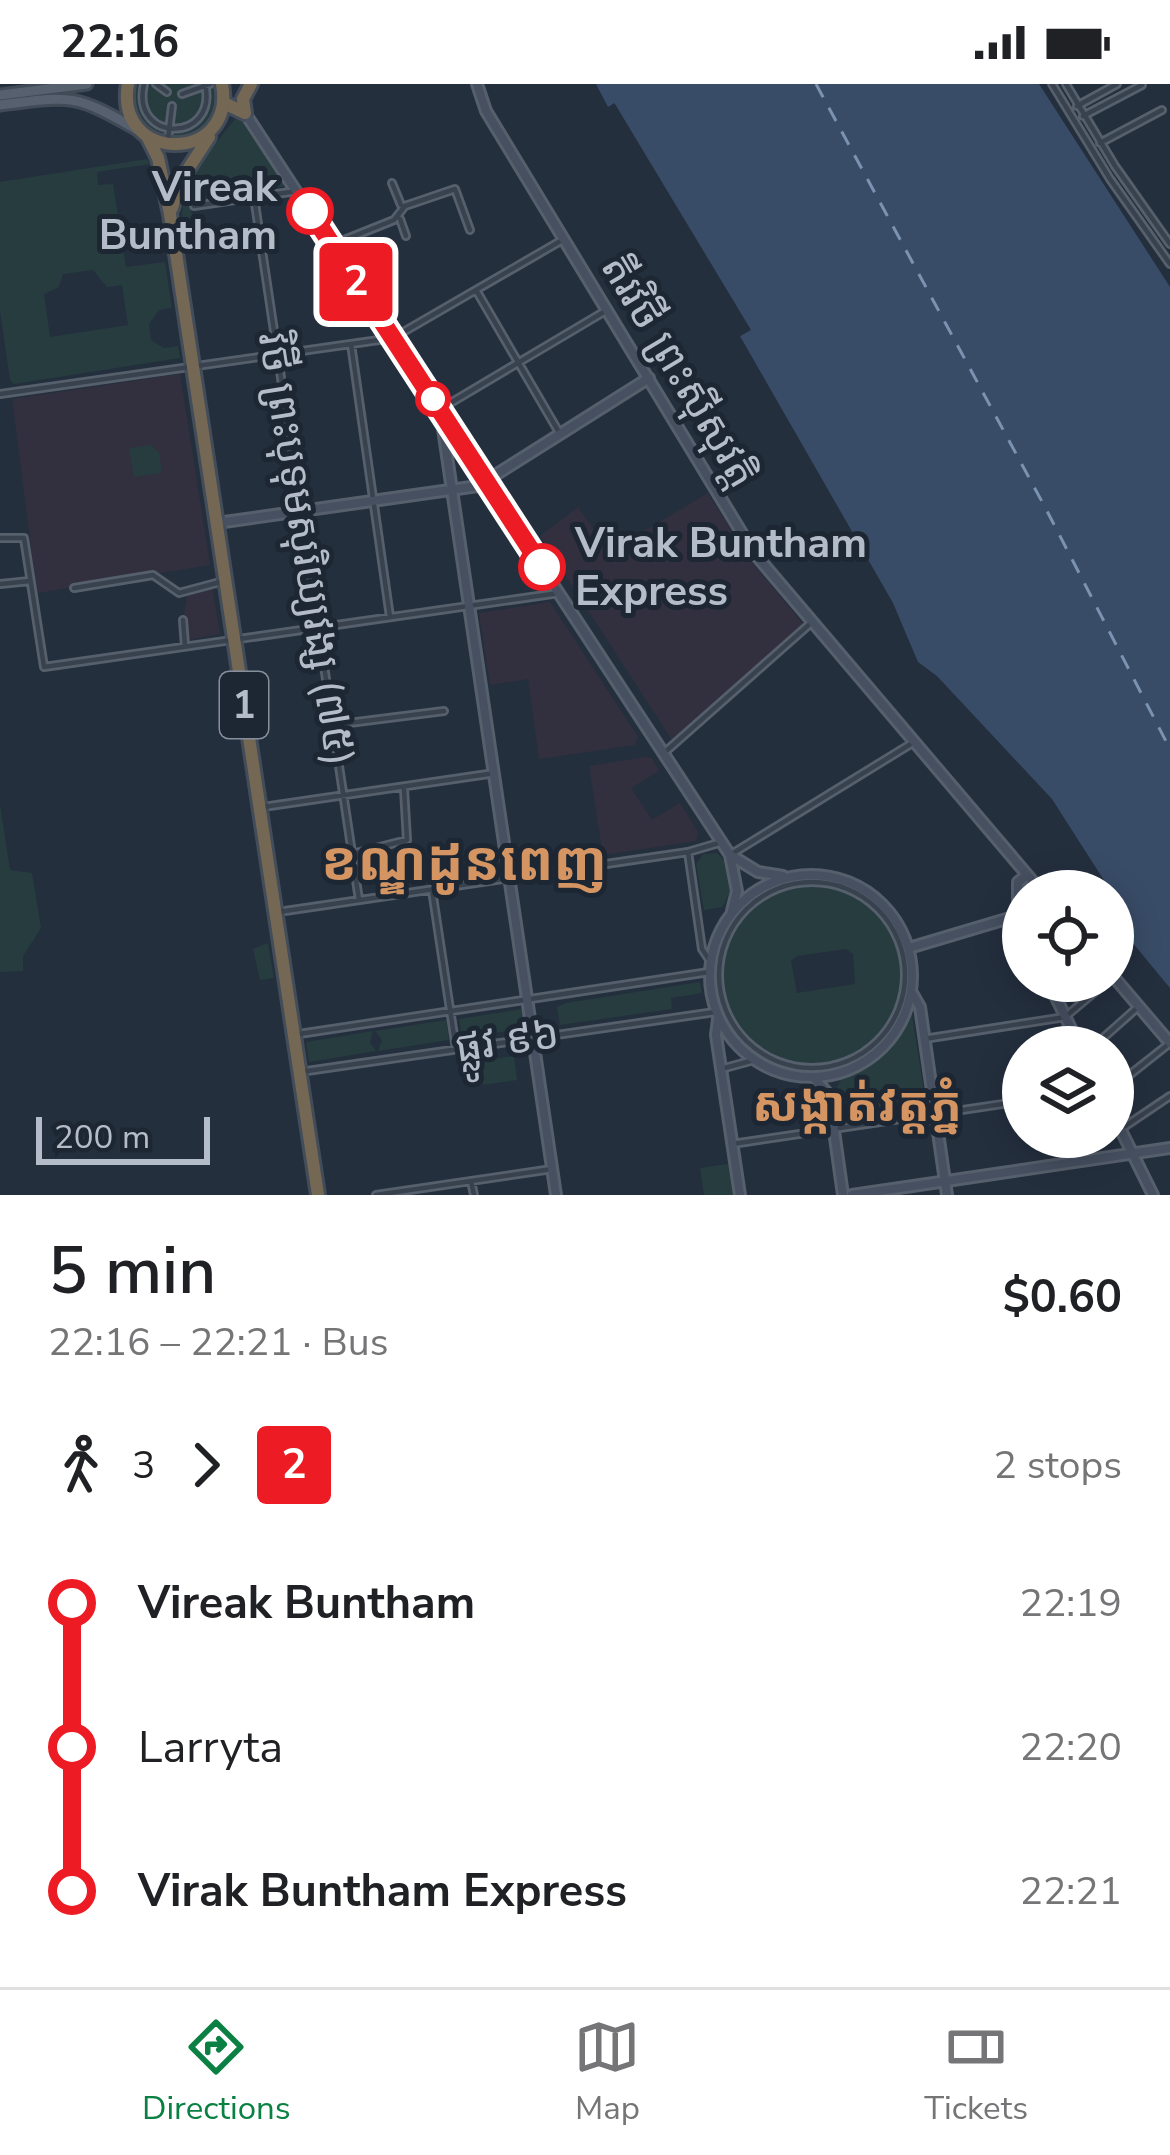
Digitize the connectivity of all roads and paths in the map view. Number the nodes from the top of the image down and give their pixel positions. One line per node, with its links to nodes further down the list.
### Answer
1 (87, 84): 16 (main road)
2 (128, 84): 26 (highway, 1)
3 (144, 84): 25 (street)
4 (156, 84): 13 (street)
5 (207, 84): 14 (street); 25 (street)
6 (222, 84): 17 (highway)
7 (251, 84): 17 (highway); 22 (highway)
8 (477, 84): 38 (main road, តីរវិថី ព្រះស៊ីសុវត្តិ)
9 (1052, 84): 41 (street)
10 (1066, 84): 20 (street)
11 (1117, 84): 20 (street)
12 (1142, 85): 23 (street)
13 (166, 92)
14 (182, 94)
15 (0, 95): 16 (main road)
16 (25, 97): 18 (main road); 26 (main road)
17 (224, 102): 22 (highway); 24 (highway)
18 (0, 105)
19 (172, 106): 25 (street)
20 (1077, 106): 23 (street)
21 (1162, 110): 27 (street)
22 (245, 113): 30 (main road)
23 (1083, 116): 27 (street)
24 (216, 125): 28 (highway); 34 (highway)
25 (169, 129): 28 (street)
26 (145, 135): 28 (highway); 34 (highway, 1)
27 (1100, 143): 39 (street)
28 (167, 144)
29 (392, 183): 33 (street)
30 (297, 190): 31 (street); 40 (main road)
31 (254, 197): 32 (street); 46 (street, វិថី ព្រះបុទុមសុរិយ្យវង្ស (៧៥))
32 (194, 206)
33 (403, 208): 35 (street); 36 (street)
34 (170, 214): 48 (highway, 1)
35 (399, 216): 37 (street); 40 (street)
36 (470, 230)
37 (406, 236)
38 (564, 239): 42 (street); 43 (main road, តីរវិថី ព្រះស៊ីសុវត្តិ)
39 (1170, 244)
40 (332, 245): 44 (main road)
41 (1170, 264)
42 (476, 290): 44 (street); 47 (street)
43 (607, 310): 47 (street); 49 (main road, តីរវិថី ព្រះស៊ីសុវត្តិ)
44 (393, 338): 45 (street); 51 (main road)
45 (351, 344): 46 (street); 56 (street)
46 (277, 355): 48 (street); 57 (street, វិថី ព្រះបុទុមសុរិយ្យវង្ស (៧៥))
47 (518, 364): 51 (street); 53 (street)
48 (194, 366): 50 (street); 58 (highway, 1)
49 (649, 379): 53 (main road); 68 (main road, តីរវិថី ព្រះស៊ីសុវត្តិ)
50 (0, 394)
51 (439, 409): 52 (main road)
52 (449, 424): 54 (main road); 55 (main road)
53 (560, 434): 54 (main road)
54 (486, 481): 55 (main road); 64 (main road)
55 (452, 489): 56 (main road); 65 (main road)
56 (373, 501): 57 (main road); 66 (street)
57 (301, 511): 58 (main road); 69 (street, វិថី ព្រះបុទុមសុរិយ្យវង្ស (៧៥))
58 (217, 523): 61 (highway, 1)
59 (0, 538): 60 (street)
60 (32, 581): 62 (street); 71 (street)
61 (226, 581): 63 (street); 70 (highway, 1)
62 (0, 584)
63 (74, 588)
64 (559, 592): 65 (street); 75 (main road)
65 (470, 605): 66 (street); 76 (main road)
66 (390, 617): 69 (street)
67 (183, 620): 71 (street)
68 (812, 622): 74 (main road, តីរវិថី ព្រះស៊ីសុវត្តិ); 75 (street)
69 (318, 627): 70 (street); 73 (street, វិថី ព្រះបុទុមសុរិយ្យវង្ស (៧៥))
70 (235, 639): 71 (street); 79 (highway, 1)
71 (185, 646)
72 (444, 711): 73 (street)
73 (333, 725): 78 (street, វិថី ព្រះបុទុមសុរិយ្យវង្ស (៧៥))
74 (914, 742): 83 (street); 84 (main road, តីរវិថី ព្រះស៊ីសុវត្តិ)
75 (664, 753): 80 (main road)
76 (495, 773): 77 (street); 86 (main road)
77 (404, 786): 78 (street); 82 (street)
78 (344, 795): 79 (street); 82 (street, វិថី ព្រះបុទុមសុរិយ្យវង្ស (៧៥))
79 (260, 808): 91 (highway, 1)
80 (722, 842): 81 (street); 83 (main road)
81 (688, 851): 86 (street); 94 (street)
82 (352, 854): 88 (street, វិថី ព្រះបុទុមសុរិយ្យវង្ស (៧៥))
83 (730, 855): 85 (main road); 90 (main road)
84 (1023, 870)
85 (792, 876): 90 (main road); 93 (main road)
86 (510, 878): 87 (street); 97 (main road)
87 (432, 890): 88 (street); 102 (street)
88 (358, 901): 91 (street)
89 (756, 901): 89 (street)
90 (732, 911): 94 (main road)
91 (276, 913): 107 (highway, 1)
92 (1002, 920): 93 (main road)
93 (909, 948): 96 (main road)
94 (710, 961): 95 (main road)
95 (709, 972): 97 (street); 103 (main road)
96 (912, 992): 109 (main road); 116 (main road)
97 (528, 1000): 102 (street); 108 (main road)
98 (1134, 1001): 101 (main road)
99 (1058, 1002): 104 (main road)
100 (1083, 1002): 104 (street)
101 (1139, 1006): 106 (street); 110 (main road)
102 (451, 1011): 107 (street); 111 (street)
103 (717, 1015): 108 (street, ផ្លូវ ៩៦); 112 (main road); 113 (main road)
104 (1065, 1017): 105 (main road); 109 (street)
105 (1070, 1026)
106 (1117, 1026)
107 (294, 1035): 115 (highway, 1)
108 (533, 1037): 111 (street, ផ្លូវ ៩៦); 129 (main road)
109 (924, 1039): 121 (main road)
110 (1170, 1043): 114 (street)
111 (457, 1049): 115 (street, ផ្លូវ ៩៦)
112 (754, 1060): 113 (street); 117 (main road)
113 (722, 1069): 124 (main road)
114 (1134, 1071)
115 (300, 1072): 132 (highway, 1)
116 (839, 1073): 117 (main road); 118 (main road)
117 (813, 1077): 118 (main road)
118 (829, 1095): 123 (main road)
119 (1170, 1096): 122 (street)
120 (1002, 1104): 121 (street)
121 (935, 1114): 123 (street); 130 (main road)
122 (1134, 1120)
123 (834, 1129): 124 (street); 137 (main road)
124 (732, 1144): 136 (main road)
125 (1170, 1148): 126 (main road)
126 (1134, 1154)
127 (1103, 1158): 130 (main road)
128 (1134, 1158): 139 (main road)
129 (552, 1168): 131 (street); 135 (main road)
130 (945, 1180): 137 (main road); 138 (main road)
131 (471, 1181): 133 (street); 134 (street)
132 (318, 1195)
133 (376, 1195)
134 (473, 1195)
135 (556, 1195)
136 (740, 1195)
137 (847, 1195)
138 (947, 1195)
139 (1153, 1195)

